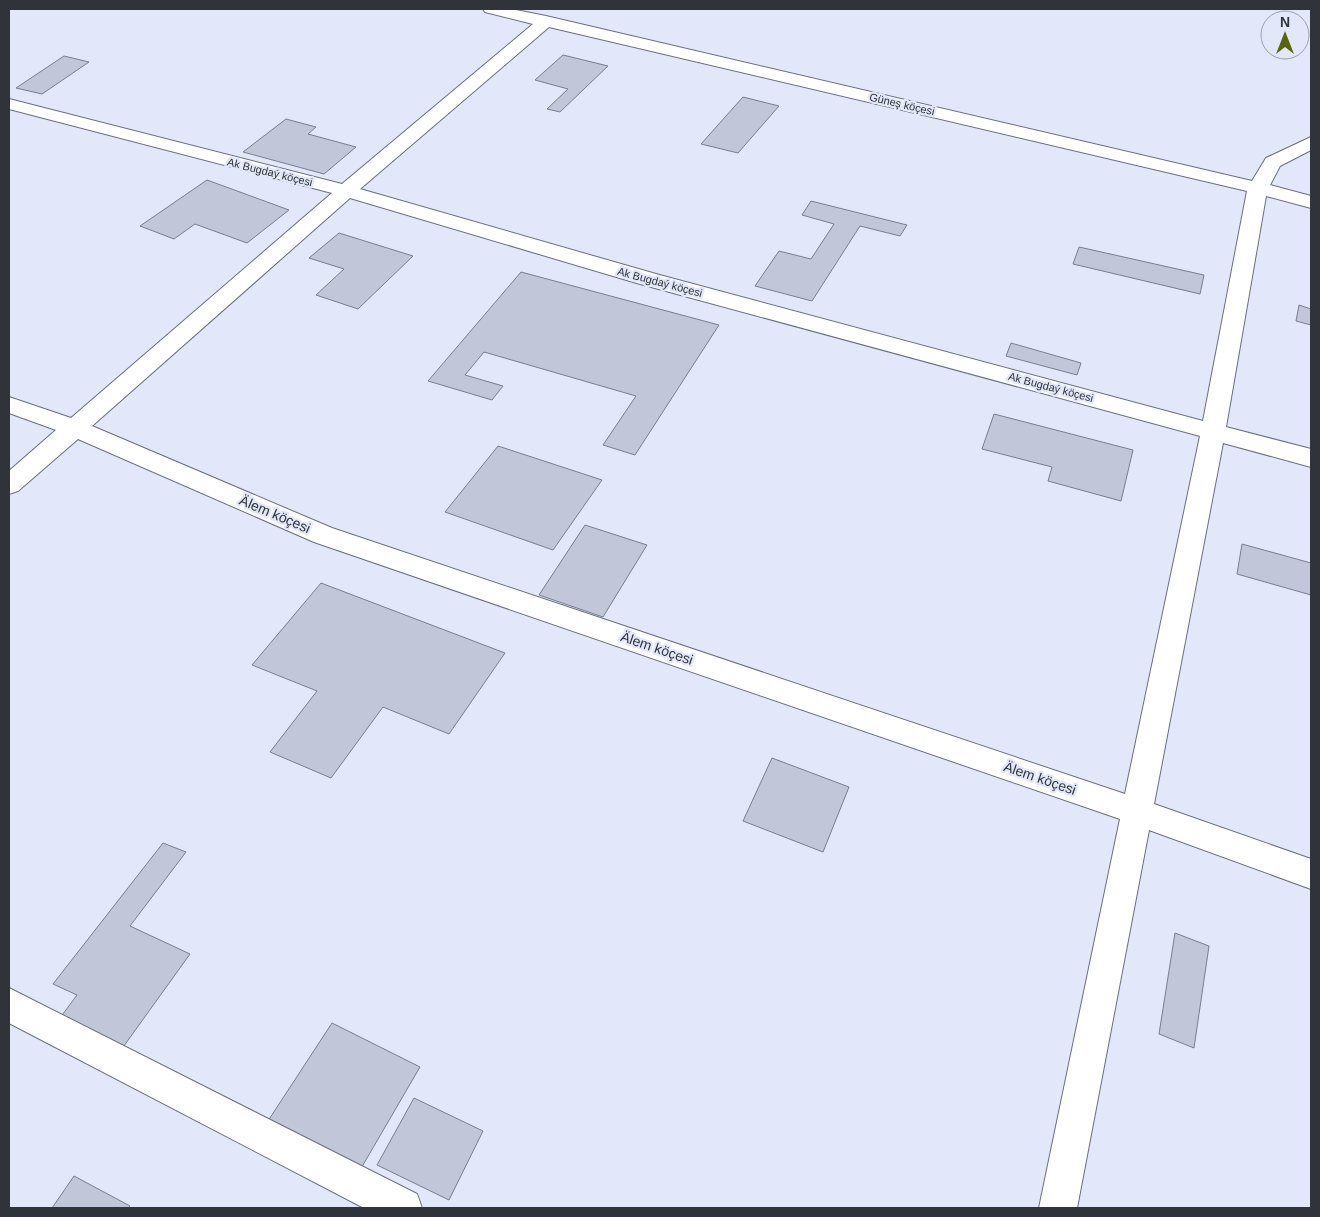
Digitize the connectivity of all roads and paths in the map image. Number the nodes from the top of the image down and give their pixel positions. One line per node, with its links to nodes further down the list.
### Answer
1 (492, 9): 2 (street, Güneş köçesi)
2 (546, 21): 5 (street, Güneş köçesi); 6 (street)
3 (9, 104): 6 (street, Ak Bugdaý köçesi)
4 (1311, 143): 5 (street)
5 (1258, 188): 7 (street, Güneş köçesi); 10 (street)
6 (346, 191): 9 (street); 10 (street, Ak Bugdaý köçesi)
7 (1311, 202)
8 (9, 405): 9 (street, Älem köçesi)
9 (75, 428): 12 (street); 13 (street, Älem köçesi)
10 (1213, 431): 11 (street, Ak Bugdaý köçesi); 13 (street)
11 (1311, 458)
12 (9, 485)
13 (1136, 810): 14 (street, Älem köçesi); 17 (street)
14 (1311, 874)
15 (9, 1004): 16 (street)
16 (403, 1208)
17 (1058, 1208)

